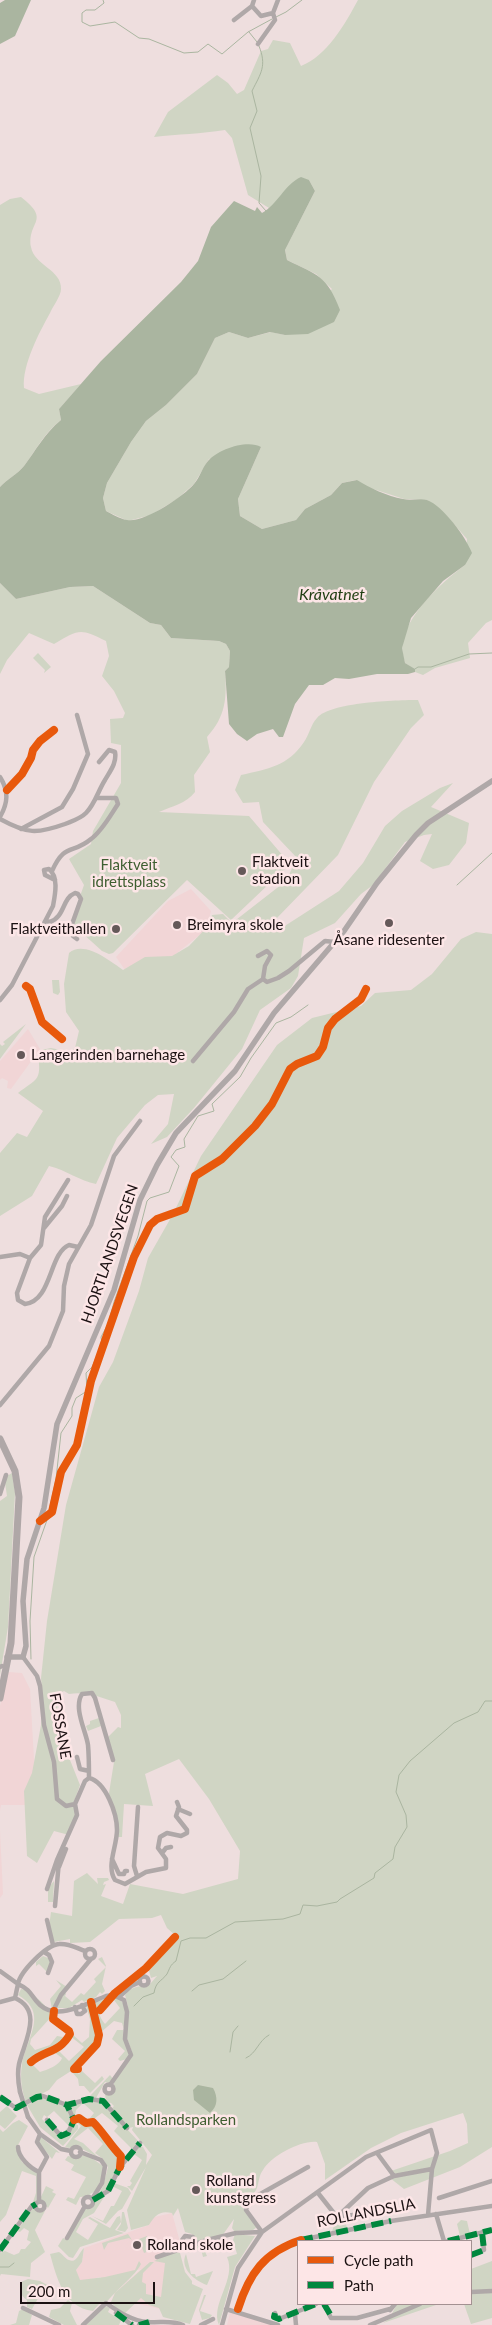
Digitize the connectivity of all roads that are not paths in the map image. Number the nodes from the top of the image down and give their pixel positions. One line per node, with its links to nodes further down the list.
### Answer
1 (254, 0): 3 (street)
2 (278, 0): 4 (street)
3 (252, 6): 4 (street); 5 (street)
4 (273, 13): 6 (street)
5 (234, 20)
6 (258, 44)
7 (77, 716): 13 (street)
8 (99, 762): 11 (street)
9 (0, 777): 12 (street)
10 (492, 781): 18 (street, HJORTLANDSVEGEN)
11 (96, 798): 13 (street); 14 (street)
12 (0, 818): 13 (street)
13 (21, 829)
14 (52, 871): 15 (street); 15 (street)
15 (55, 880): 16 (street)
16 (46, 921): 17 (street); 21 (street)
17 (77, 939)
18 (335, 942): 20 (street); 35 (street, HJORTLANDSVEGEN)
19 (258, 956): 20 (street)
20 (263, 979): 22 (street)
21 (0, 1000)
22 (194, 1061)
23 (140, 1121): 27 (street)
24 (68, 1180): 26 (street)
25 (67, 1196): 26 (street)
26 (44, 1228): 29 (street)
27 (78, 1247): 29 (street); 30 (street)
28 (0, 1257): 29 (street)
29 (30, 1258)
30 (0, 1405)
31 (0, 1439): 34 (main road)
32 (6, 1475): 33 (street)
33 (0, 1494)
34 (7, 1657): 35 (street); 36 (main road)
35 (23, 1657): 44 (street, FOSSANE)
36 (0, 1698)
37 (88, 1722): 38 (street, FOSSANE)
38 (83, 1723): 40 (street, FOSSANE); 41 (street, FOSSANE)
39 (77, 1757): 41 (street, FOSSANE)
40 (113, 1760)
41 (89, 1771): 42 (street, FOSSANE)
42 (89, 1778): 44 (street, FOSSANE); 52 (street)
43 (177, 1802): 46 (street)
44 (75, 1804): 51 (street, FOSSANE)
45 (138, 1807): 55 (street)
46 (178, 1809): 47 (street); 50 (street)
47 (190, 1814)
48 (171, 1847): 50 (street)
49 (66, 1849): 53 (street, FOSSANE)
50 (162, 1853): 55 (street)
51 (60, 1855): 53 (street, FOSSANE); 56 (street, FOSSANE)
52 (112, 1858): 54 (street); 55 (street)
53 (57, 1870): 57 (street, FOSSANE)
54 (127, 1871)
55 (138, 1876)
56 (47, 1889)
57 (54, 1906)
58 (47, 1920): 59 (street)
59 (53, 1945): 60 (street); 61 (street)
60 (85, 1951): 62 (street); 62 (street)
61 (44, 1952): 64 (street); 66 (street)
62 (91, 1959): 71 (street)
63 (0, 1971): 66 (street)
64 (48, 1973)
65 (140, 1982): 67 (street)
66 (18, 1984): 68 (street); 72 (street)
67 (119, 1997): 70 (street); 74 (street)
68 (15, 1998): 69 (street); 78 (street, bridge)
69 (0, 2002)
70 (82, 2005): 72 (street); 72 (street)
71 (55, 2008)
72 (75, 2008)
73 (0, 2097): 75 (street)
74 (103, 2101): 75 (street); 77 (street)
75 (67, 2105): 76 (street)
76 (47, 2120)
77 (127, 2128)
78 (40, 2134): 84 (street); 89 (street)
79 (140, 2143): 89 (street)
80 (18, 2147): 84 (street)
81 (377, 2153): 83 (street); 85 (street); 87 (street)
82 (308, 2167): 96 (street)
83 (432, 2169): 85 (street); 93 (street)
84 (39, 2172): 104 (street)
85 (394, 2176): 94 (street)
86 (492, 2181): 88 (street)
87 (318, 2193): 94 (street); 96 (street)
88 (439, 2198)
89 (92, 2199): 98 (street)
90 (492, 2206): 91 (street, ROLLANDSLIA)
91 (436, 2214): 93 (street, ROLLANDSLIA); 100 (street, ROLLANDSLIA)
92 (353, 2215): 94 (street)
93 (428, 2215): 99 (street, ROLLANDSLIA)
94 (337, 2217)
95 (492, 2230): 97 (street, ROLLANDSLIA)
96 (262, 2232): 102 (street); 114 (street)
97 (482, 2232): 101 (street, ROLLANDSLIA); 105 (street)
98 (67, 2238)
99 (301, 2240)
100 (446, 2240)
101 (450, 2240)
102 (196, 2242): 103 (street); 103 (street)
103 (183, 2246): 106 (street)
104 (0, 2250)
105 (472, 2255)
106 (157, 2257)
107 (492, 2291): 108 (street)
108 (472, 2292)
109 (314, 2305): 118 (street)
110 (325, 2305): 115 (street)
111 (394, 2305): 115 (street)
112 (418, 2305): 119 (street)
113 (23, 2308): 122 (street)
114 (226, 2309): 128 (street); 129 (street)
115 (390, 2309): 119 (street)
116 (116, 2313): 124 (street)
117 (275, 2313): 118 (street)
118 (294, 2314): 130 (street)
119 (392, 2316): 131 (street)
120 (213, 2319): 127 (street)
121 (149, 2322): 123 (street); 125 (street); 126 (street)
122 (59, 2325)
123 (83, 2325)
124 (132, 2325)
125 (139, 2325)
126 (184, 2325)
127 (201, 2325)
128 (222, 2325)
129 (278, 2325)
130 (296, 2325)
131 (370, 2325)

